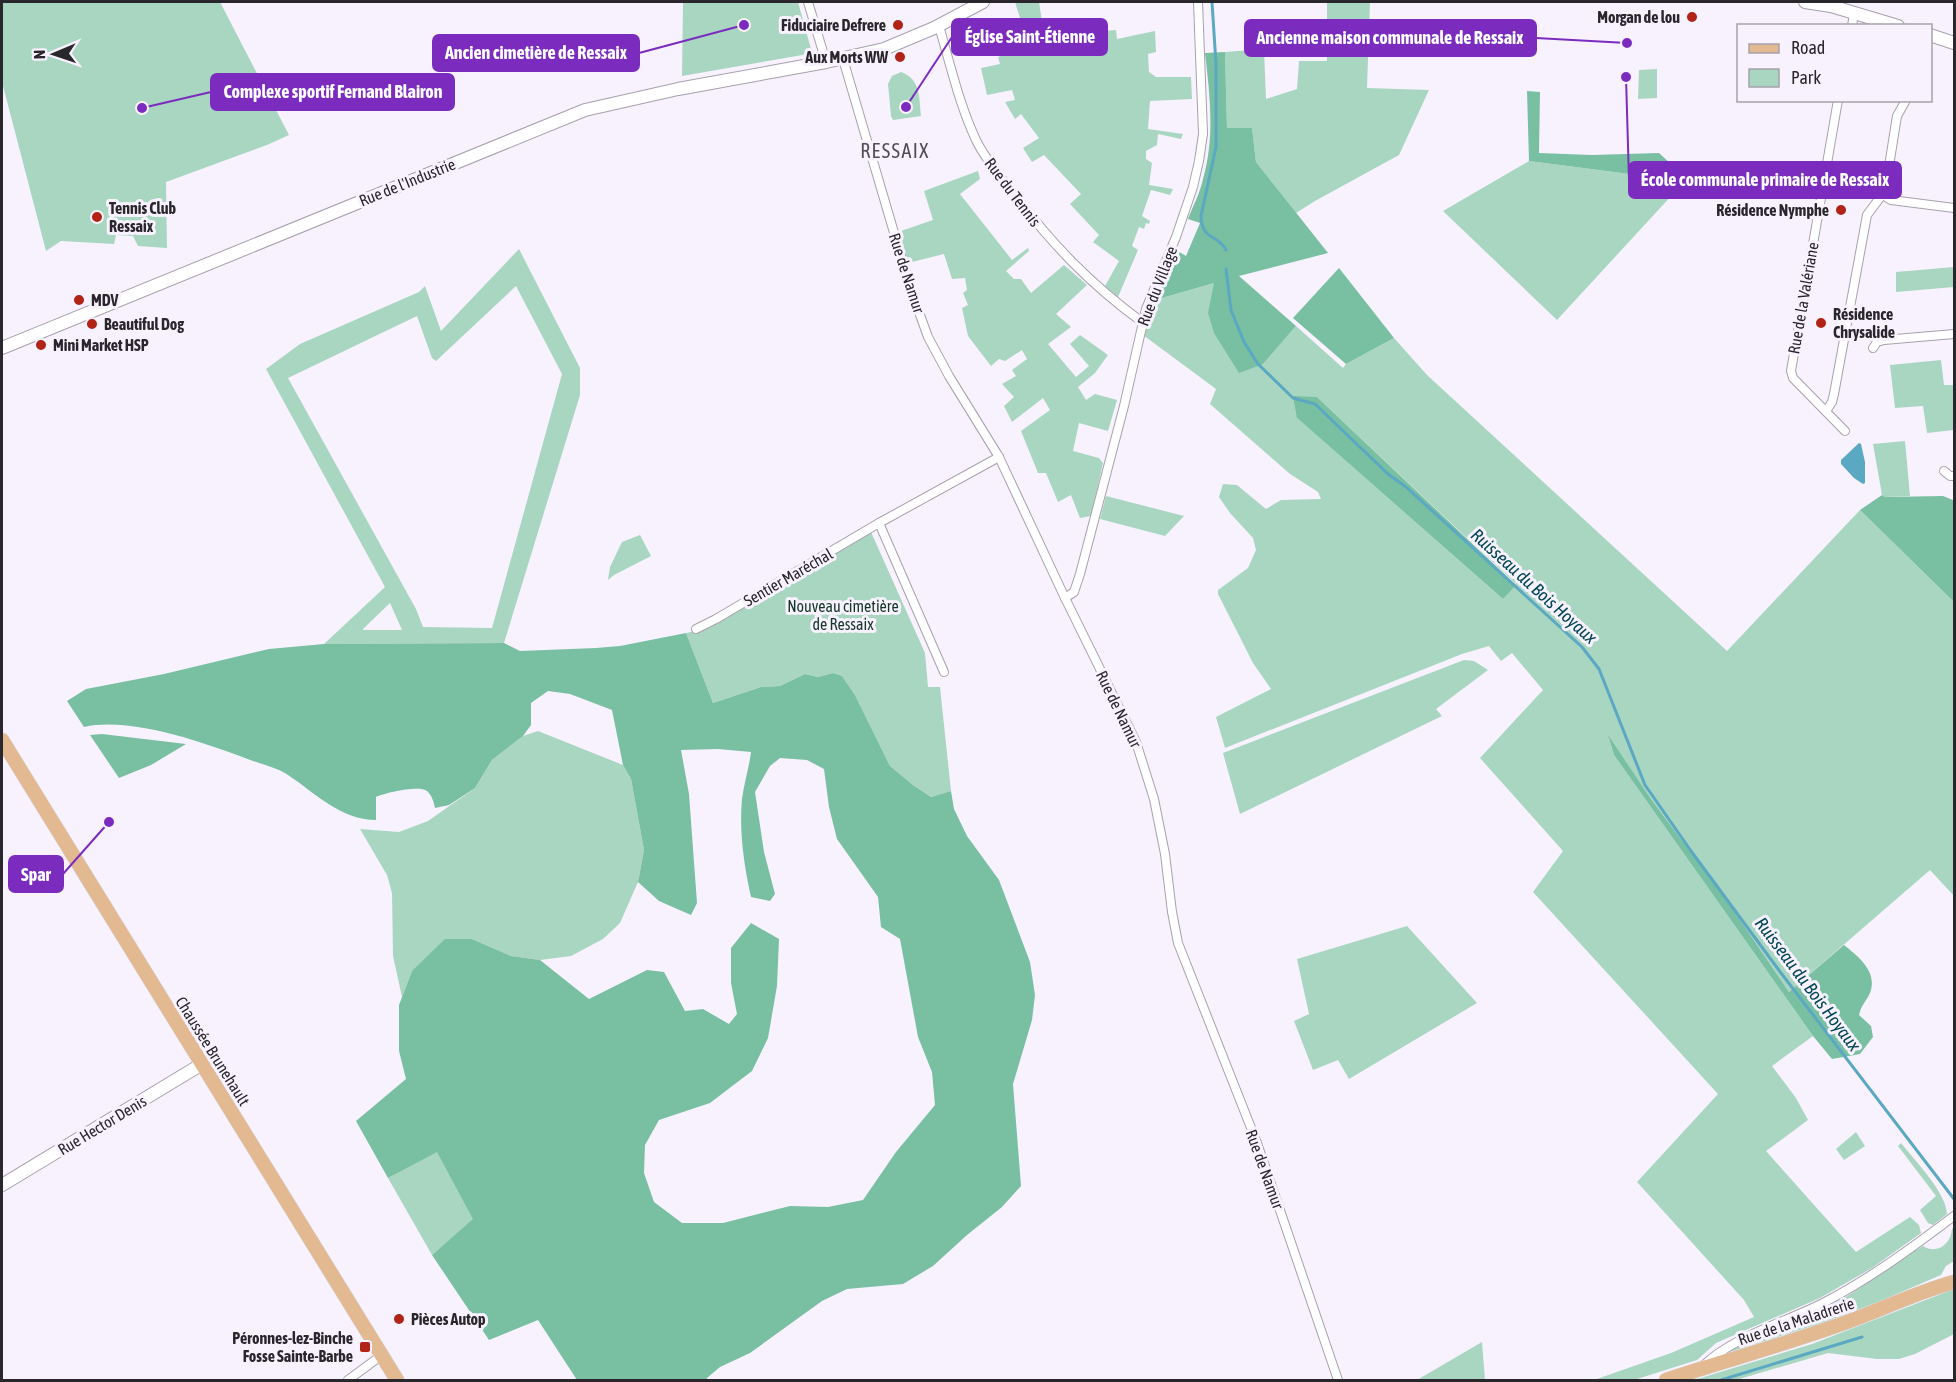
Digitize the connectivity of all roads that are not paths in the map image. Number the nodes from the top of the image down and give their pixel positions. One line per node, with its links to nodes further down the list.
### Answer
1 (808, 2): 11 (street)
2 (983, 2): 7 (street, Rue de l'Industrie)
3 (1198, 2): 16 (street, Rue du Village)
4 (1805, 2): 5 (street)
5 (1853, 19): 6 (street)
6 (1885, 24)
7 (939, 26): 10 (street, Rue de l'Industrie); 16 (street, Rue du Tennis)
8 (1932, 36): 9 (street)
9 (1954, 43)
10 (843, 59): 11 (street, Rue de l'Industrie); 22 (street, Rue de Namur)
11 (826, 62): 18 (street, Rue de l'Industrie)
12 (1838, 102): 20 (street, Rue de la Valériane)
13 (1905, 102): 14 (street)
14 (1883, 195): 15 (street); 20 (street)
15 (1954, 208)
16 (1141, 327): 26 (street, Rue du Village)
17 (1954, 334): 19 (street)
18 (2, 348)
19 (1873, 348)
20 (1826, 411): 21 (street, Rue de la Valériane)
21 (1845, 431)
22 (999, 457): 25 (street, Sentier Maréchal); 26 (street, Rue de Namur)
23 (1944, 471): 24 (street)
24 (1954, 476)
25 (879, 523): 27 (street, Sentier Maréchal); 28 (street)
26 (1065, 598): 40 (street, Rue de Namur)
27 (696, 629)
28 (944, 672)
29 (2, 740): 30 (main road, Chaussée Brunehault)
30 (202, 1064): 31 (street, Rue Hector Denis); 36 (main road, Chaussée Brunehault)
31 (2, 1185)
32 (1954, 1216): 37 (street)
33 (1954, 1274): 35 (main road, Rue de la Maladrerie)
34 (1954, 1281): 35 (main road, Rue de la Maladrerie)
35 (1933, 1287): 37 (main road, Rue de la Maladrerie)
36 (382, 1355): 38 (street); 39 (main road, Chaussée Brunehault)
37 (1700, 1369): 41 (main road, Rue de la Maladrerie)
38 (348, 1380)
39 (397, 1380)
40 (1338, 1380)
41 (1666, 1380)

